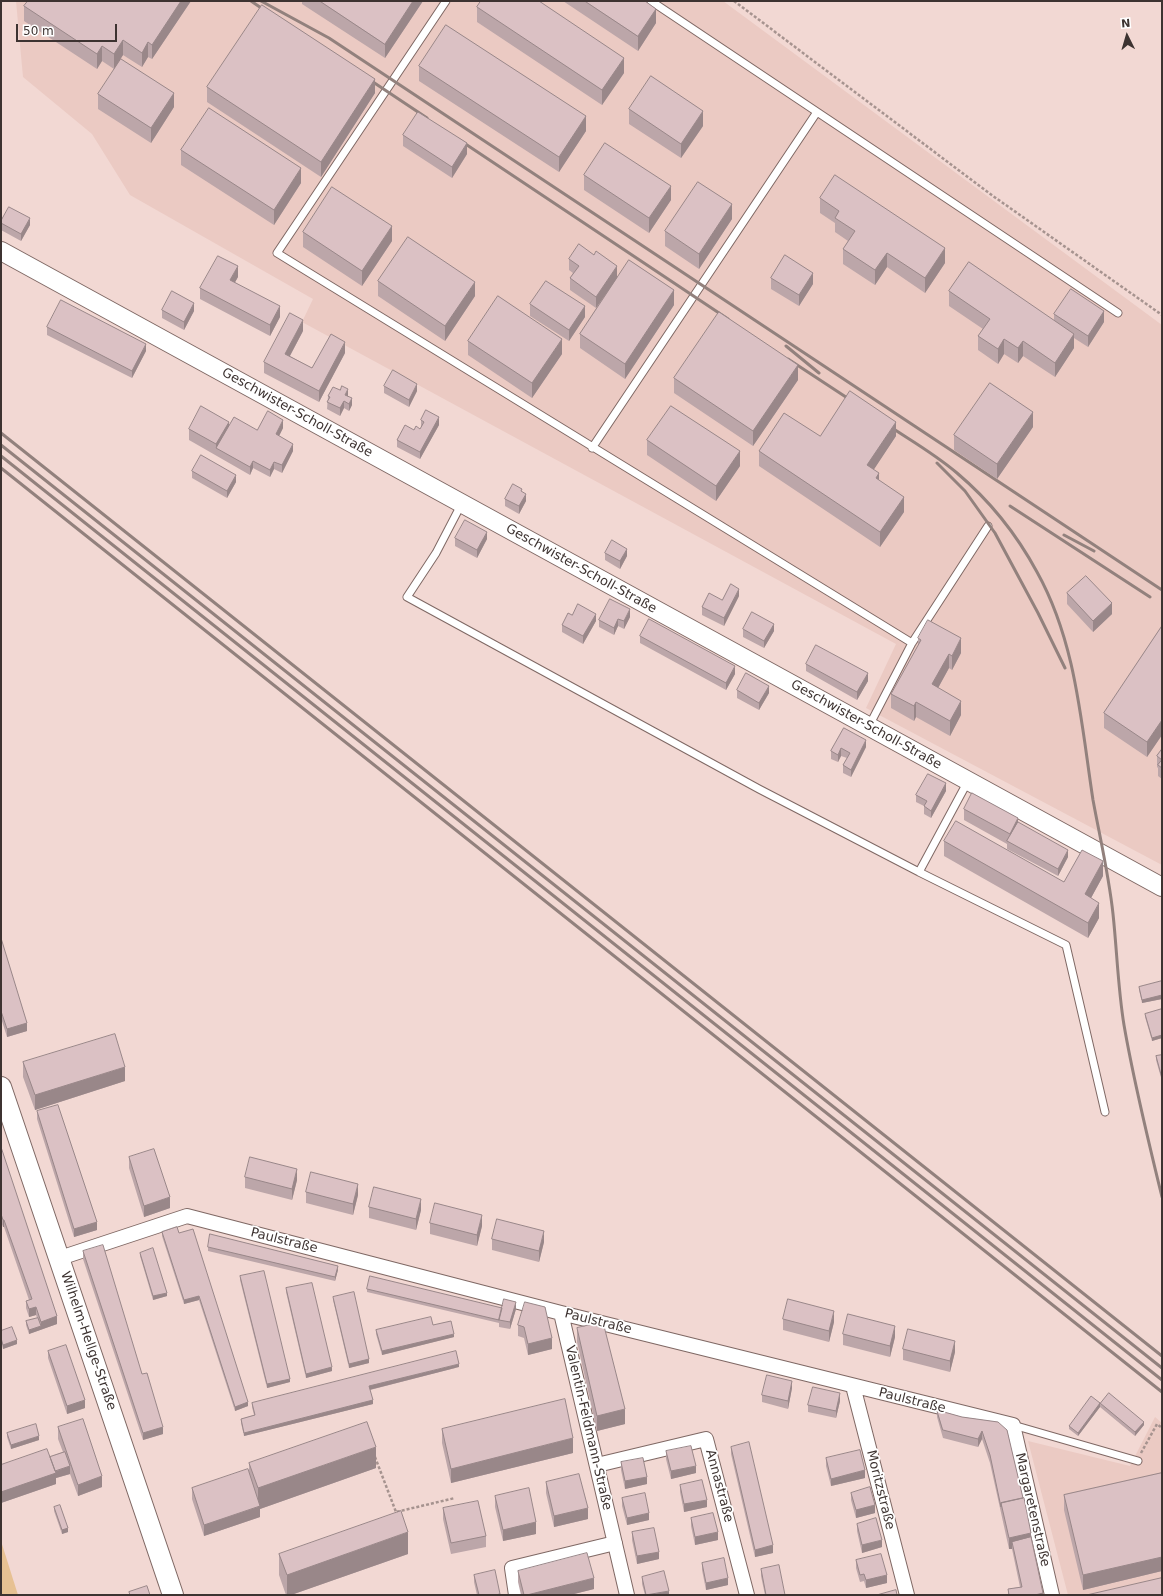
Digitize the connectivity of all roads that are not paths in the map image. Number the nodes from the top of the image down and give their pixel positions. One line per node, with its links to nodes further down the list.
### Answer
1 (446, 1): 6 (lane)
2 (651, 1): 3 (lane)
3 (817, 112): 5 (lane); 6 (lane)
4 (1, 251): 7 (street, Geschwister-Scholl-Straße)
5 (1118, 313)
6 (592, 448): 9 (lane)
7 (462, 503): 10 (street, Geschwister-Scholl-Straße); 12 (lane)
8 (988, 526): 9 (lane)
9 (912, 643): 10 (lane)
10 (868, 726): 11 (street, Geschwister-Scholl-Straße)
11 (968, 781): 12 (lane); 13 (street, Geschwister-Scholl-Straße)
12 (919, 872): 15 (lane)
13 (1162, 887)
14 (1, 1087): 16 (main road, Wilhelm-Hellge-Straße)
15 (1105, 1112)
16 (60, 1258): 17 (street, Paulstraße); 23 (main road, Wilhelm-Hellge-Straße)
17 (561, 1313): 18 (street, Paulstraße); 21 (street, Valentin-Feldmann-Straße)
18 (853, 1386): 19 (street, Paulstraße); 27 (street, Moritzstraße)
19 (1013, 1425): 20 (lane, Paulstraße); 28 (street, Margaretenstraße)
20 (1138, 1461)
21 (597, 1465): 22 (street, Valentin-Feldmann-Straße); 26 (street, Annastraße)
22 (615, 1543): 24 (street); 25 (street, Valentin-Feldmann-Straße)
23 (173, 1595)
24 (516, 1595)
25 (627, 1595)
26 (748, 1595)
27 (906, 1595)
28 (1052, 1595)

